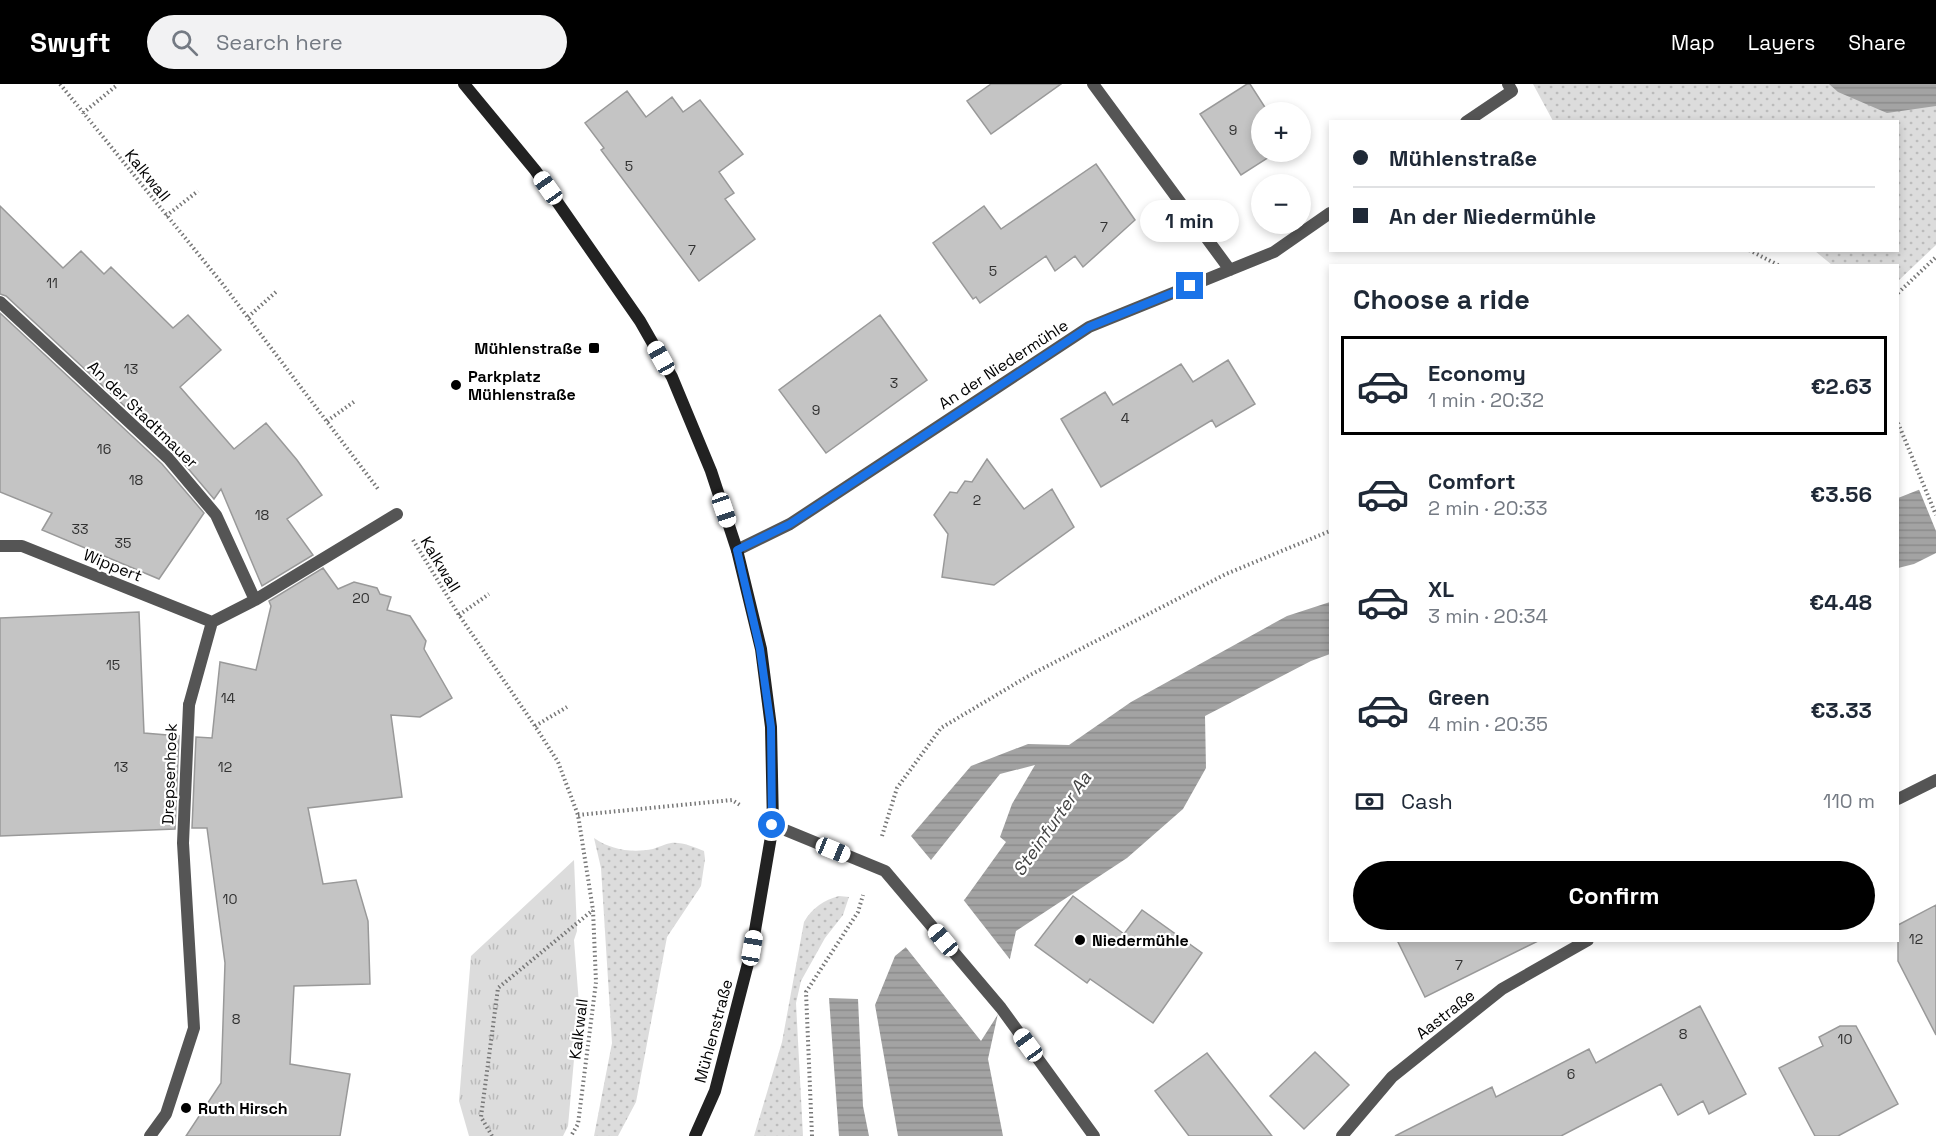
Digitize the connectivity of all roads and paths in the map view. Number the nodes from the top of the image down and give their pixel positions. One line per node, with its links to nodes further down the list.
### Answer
1 (60, 84): 6 (path, Kalkwall)
2 (464, 84): 26 (main road, Mühlenstraße)
3 (1093, 84): 14 (street)
4 (116, 86): 6 (path)
5 (1510, 87): 7 (street)
6 (83, 113): 10 (path, Kalkwall)
7 (1469, 120)
8 (198, 191): 10 (path)
9 (1329, 214): 14 (street, An der Niedermühle)
10 (166, 216): 18 (path, Kalkwall)
11 (1753, 252): 13 (path)
12 (1936, 257): 16 (path)
13 (1776, 264)
14 (1230, 270): 26 (street, An der Niedermühle)
15 (278, 290): 18 (path)
16 (1899, 293)
17 (0, 302): 28 (street, An der Stadtmauer)
18 (248, 317): 20 (path, Kalkwall)
19 (355, 401): 20 (path)
20 (327, 422): 22 (path, Kalkwall)
21 (1899, 425): 23 (path)
22 (396, 513): 28 (street); 29 (path, Kalkwall)
23 (1936, 514)
24 (1329, 531): 37 (path)
25 (0, 546): 30 (street, Wippert)
26 (737, 550): 36 (main road, Mühlenstraße)
27 (489, 594): 29 (path)
28 (255, 600): 30 (street)
29 (459, 615): 32 (path, Kalkwall)
30 (212, 622): 40 (street, Drepsenhoek)
31 (567, 707): 32 (path)
32 (535, 726): 35 (path, Kalkwall)
33 (1936, 780): 34 (street)
34 (1899, 798)
35 (578, 815): 36 (path); 38 (path, Kalkwall)
36 (772, 825): 37 (street); 43 (main road, Mühlenstraße)
37 (879, 869): 44 (path); 45 (street)
38 (593, 910): 41 (path); 42 (path, Kalkwall)
39 (1584, 942): 46 (street, Aastraße)
40 (150, 1136)
41 (492, 1136)
42 (571, 1136)
43 (694, 1136)
44 (813, 1136)
45 (1095, 1136)
46 (1342, 1136)

